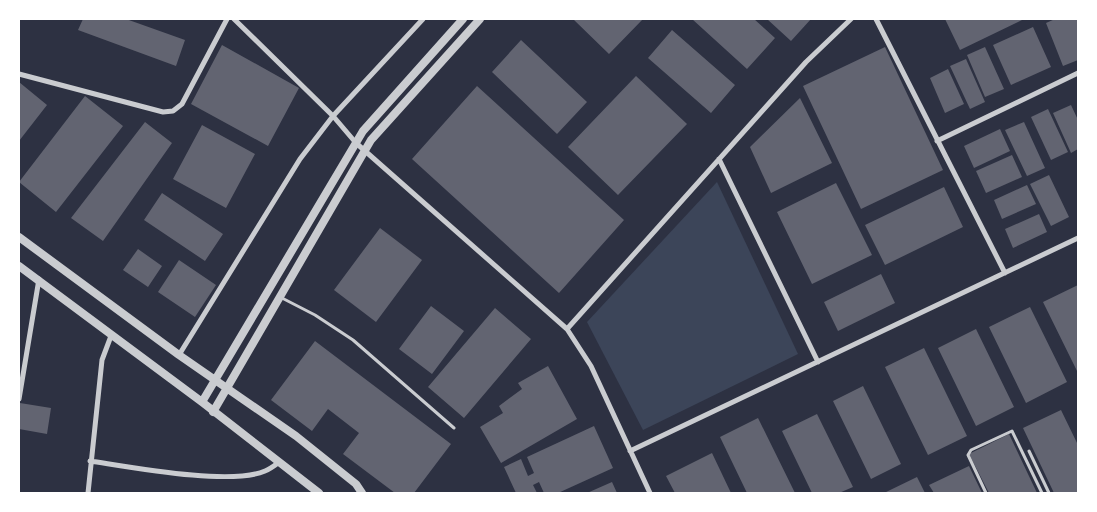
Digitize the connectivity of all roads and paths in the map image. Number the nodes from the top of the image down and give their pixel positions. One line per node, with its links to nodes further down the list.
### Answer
1 (227, 19): 9 (street)
2 (234, 19): 10 (street)
3 (423, 19): 10 (street)
4 (463, 19): 12 (street)
5 (480, 19): 13 (street)
6 (851, 19): 14 (street)
7 (876, 19): 11 (street)
8 (1078, 73): 11 (street)
9 (19, 74)
10 (333, 116): 12 (street); 23 (street)
11 (937, 141): 18 (street)
12 (356, 143): 13 (street); 25 (street)
13 (364, 150): 20 (street); 21 (street)
14 (720, 159): 21 (street); 24 (street)
15 (19, 237): 23 (street)
16 (1078, 238): 18 (street)
17 (19, 266): 19 (street)
18 (1005, 273): 24 (street)
19 (38, 279): 22 (street); 27 (street)
20 (280, 296): 26 (street); 30 (lane)
21 (567, 329): 31 (street)
22 (111, 336): 28 (street); 33 (street)
23 (179, 355): 25 (street)
24 (818, 362): 31 (street)
25 (214, 380): 26 (street); 28 (street)
26 (226, 388): 29 (street); 37 (street)
27 (19, 399)
28 (202, 402): 29 (street)
29 (213, 412): 34 (street)
30 (454, 428)
31 (630, 451): 38 (street)
32 (1029, 451): 41 (lane)
33 (90, 461): 34 (street); 35 (street)
34 (278, 463): 36 (street)
35 (88, 493)
36 (319, 493)
37 (362, 493)
38 (650, 493)
39 (986, 493): 40 (lane)
40 (1042, 493)
41 (1049, 493)

